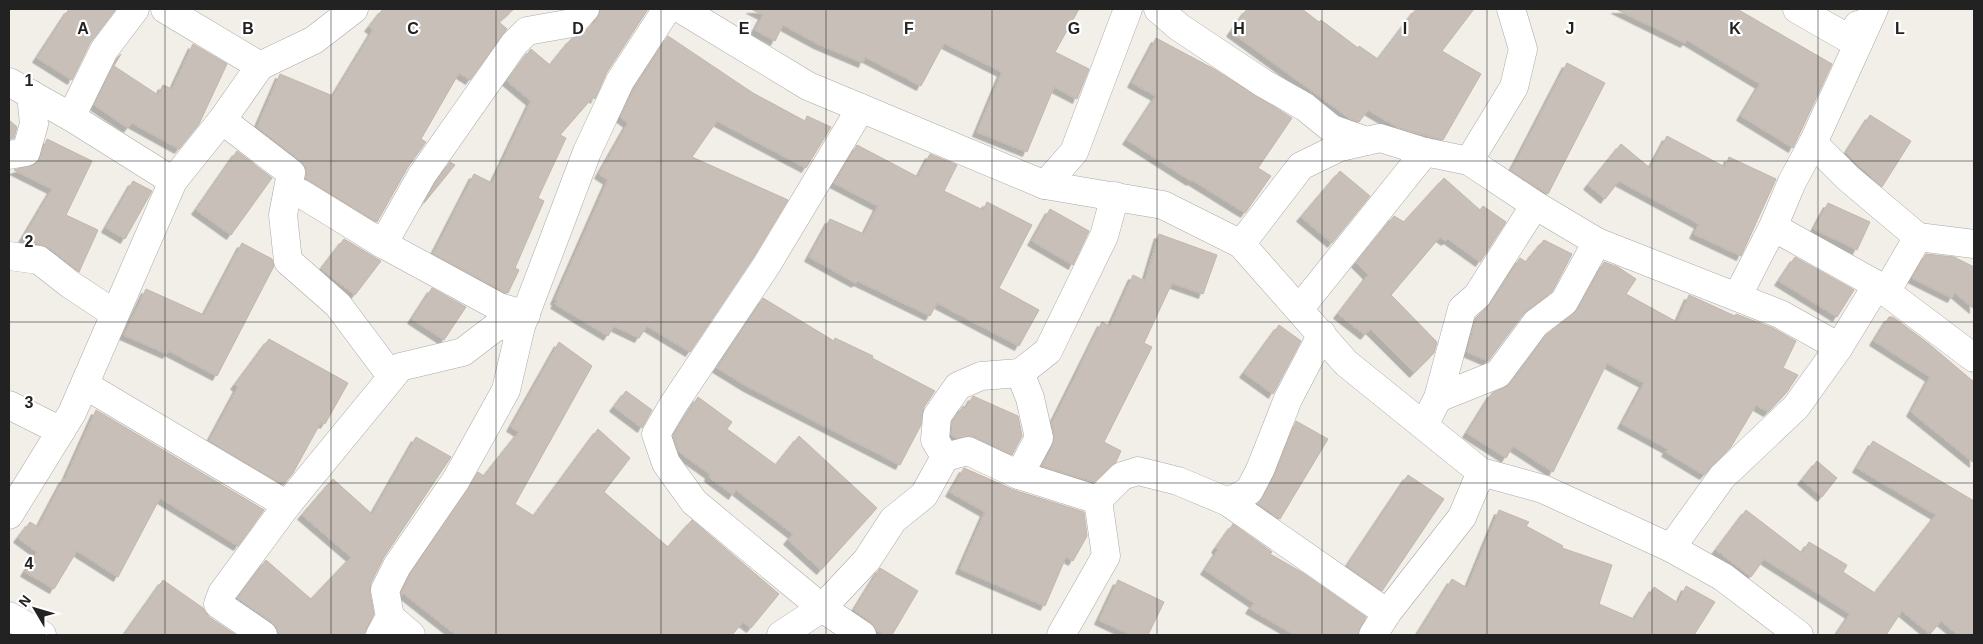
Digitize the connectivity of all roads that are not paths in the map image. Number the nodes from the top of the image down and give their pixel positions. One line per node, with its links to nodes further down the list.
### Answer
1 (135, 9): 17 (street)
2 (165, 9): 14 (street)
3 (585, 9): 32 (street)
4 (667, 9): 40 (street)
5 (681, 9): 16 (street)
6 (1128, 9): 25 (street)
7 (1158, 9): 19 (street)
8 (1511, 9): 23 (street)
9 (1797, 9): 13 (street)
10 (1857, 9): 13 (street)
11 (1874, 9): 13 (street)
12 (352, 10): 14 (street)
13 (1858, 44): 20 (street)
14 (260, 66): 18 (street)
15 (20, 88): 17 (street); 22 (street)
16 (861, 108): 25 (street); 59 (street)
17 (71, 118): 24 (street)
18 (222, 120): 24 (street); 26 (street)
19 (1366, 140): 21 (street); 33 (street)
20 (1813, 143): 29 (street); 30 (street)
21 (1425, 152): 23 (street); 38 (street)
22 (9, 155)
23 (1469, 161): 28 (street)
24 (173, 181): 39 (street)
25 (1045, 185): 27 (street)
26 (287, 196): 32 (street); 45 (street)
27 (1115, 196): 33 (street); 44 (street)
28 (1535, 205): 31 (street); 47 (street)
29 (1773, 227): 36 (street); 37 (street)
30 (1918, 237): 34 (street); 36 (street)
31 (1597, 242): 37 (street); 47 (street)
32 (383, 244): 40 (street)
33 (1241, 244): 38 (street)
34 (1974, 244)
35 (9, 256): 39 (street)
36 (1882, 288): 42 (street); 43 (street)
37 (1738, 295): 42 (street)
38 (1300, 308): 41 (street)
39 (116, 314): 46 (street)
40 (523, 320): 45 (street); 62 (street)
41 (1322, 334): 49 (street); 55 (street)
42 (1839, 348): 58 (street)
43 (1971, 351)
44 (1020, 373): 51 (street); 53 (street)
45 (392, 377): 56 (street)
46 (85, 385): 50 (street); 56 (street)
47 (1438, 398): 49 (street)
48 (9, 404): 50 (street)
49 (1424, 425): 52 (street)
50 (61, 431): 57 (street)
51 (945, 457): 53 (street); 59 (street)
52 (1480, 472): 58 (street); 60 (street)
53 (1020, 475): 54 (street)
54 (1098, 500): 55 (street); 68 (street)
55 (1228, 502): 60 (street)
56 (287, 505): 64 (street)
57 (10, 509)
58 (1671, 548): 70 (street)
59 (822, 608): 66 (street); 67 (street)
60 (1387, 613): 69 (street)
61 (9, 616): 63 (street)
62 (385, 626): 65 (street)
63 (42, 635)
64 (263, 635)
65 (410, 635)
66 (781, 635)
67 (862, 635)
68 (1061, 635)
69 (1373, 635)
70 (1799, 635)

